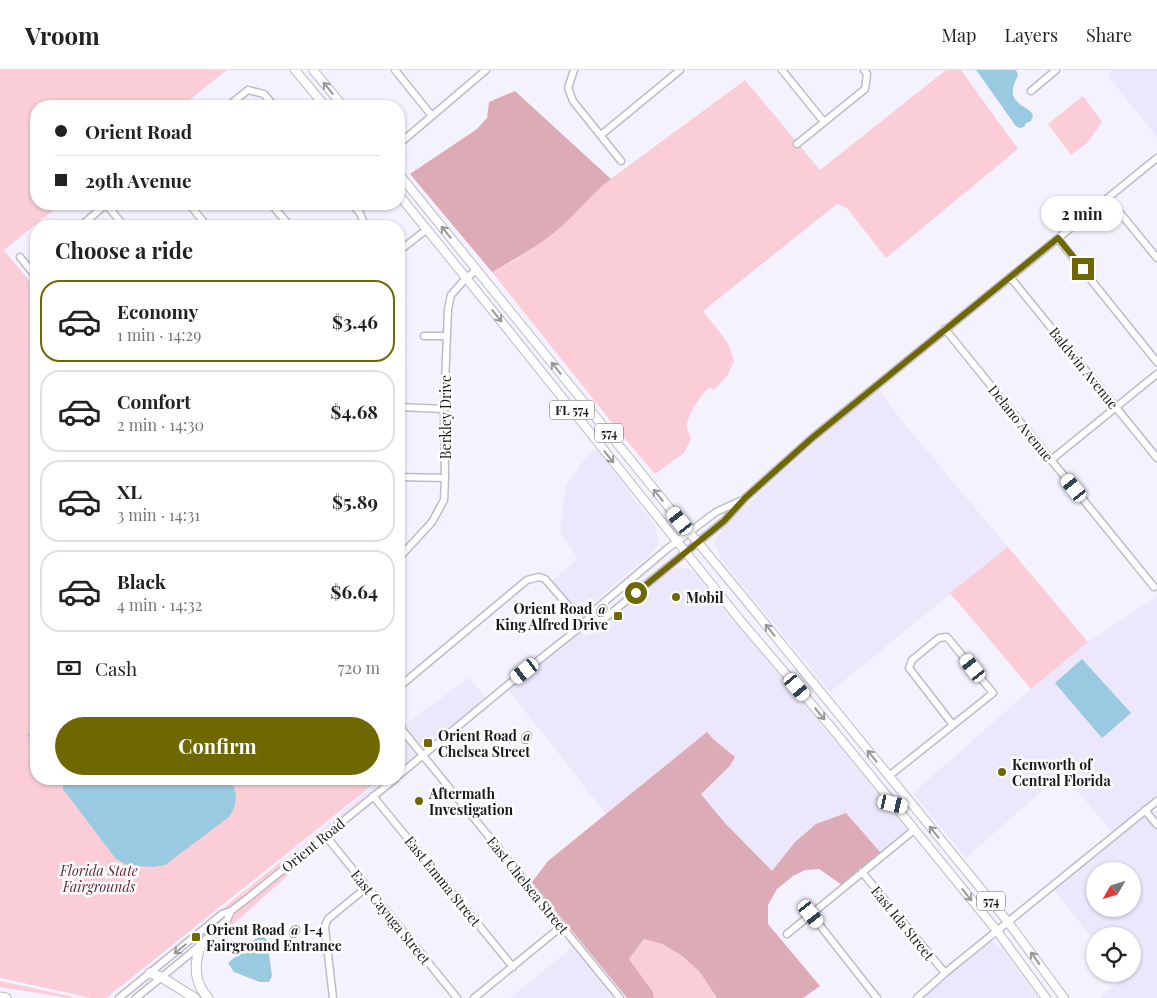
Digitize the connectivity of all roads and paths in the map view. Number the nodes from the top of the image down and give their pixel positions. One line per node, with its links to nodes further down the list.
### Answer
1 (296, 70): 13 (main road)
2 (313, 70): 14 (main road, one-way to 2)
3 (395, 70): 15 (street)
4 (486, 70): 15 (street)
5 (574, 70): 17 (street)
6 (680, 70): 17 (street)
7 (782, 70): 16 (street)
8 (864, 70): 16 (street)
9 (1056, 70): 10 (street)
10 (1031, 91)
11 (236, 100): 12 (street)
12 (269, 100)
13 (322, 100)
14 (338, 100)
15 (432, 116): 18 (street)
16 (824, 122): 19 (street)
17 (601, 135): 21 (street)
18 (405, 139)
19 (797, 144)
20 (1157, 158): 23 (street)
21 (621, 161)
22 (405, 181): 39 (main road, 574, one-way to 22)
23 (1108, 198): 34 (street); 37 (street)
24 (405, 203): 33 (main road, FL 574)
25 (99, 210): 29 (street)
26 (111, 210): 30 (street)
27 (194, 210): 31 (street)
28 (276, 210): 32 (street)
29 (87, 220)
30 (119, 220)
31 (202, 220)
32 (285, 220)
33 (426, 230): 35 (street); 41 (main road, FL 574)
34 (1058, 238): 40 (street); 45 (street)
35 (405, 246)
36 (20, 257): 38 (street)
37 (1157, 258)
38 (30, 270)
39 (476, 270): 41 (street, Berkley Drive); 55 (main road, 574, one-way to 39)
40 (1010, 277): 42 (street); 48 (street, Baldwin Avenue)
41 (466, 278): 44 (street, Berkley Drive); 56 (main road, FL 574, one-way to 56)
42 (945, 330): 51 (street, Delano Avenue); 54 (street)
43 (424, 336): 44 (street)
44 (447, 336): 49 (street, Berkley Drive)
45 (1157, 362)
46 (1157, 374): 48 (street)
47 (405, 408): 49 (street)
48 (1116, 408): 50 (street, Baldwin Avenue); 51 (street)
49 (444, 409): 53 (street, Berkley Drive)
50 (1157, 458)
51 (1051, 460): 60 (street, Delano Avenue)
52 (405, 477): 53 (street)
53 (445, 478): 58 (street, Berkley Drive)
54 (745, 498): 55 (street); 57 (street)
55 (689, 532): 56 (street); 57 (main road, 574)
56 (677, 541): 59 (main road, FL 574); 61 (street)
57 (697, 543): 59 (street); 67 (main road, 574, one-way to 57)
58 (405, 551)
59 (686, 552): 61 (street); 71 (main road, FL 574, one-way to 71)
60 (1154, 587)
61 (584, 624): 62 (street); 65 (street)
62 (405, 682)
63 (953, 725): 63 (street); 67 (street)
64 (405, 734): 65 (street, East Chelsea Street)
65 (423, 756): 66 (street); 82 (street, East Chelsea Street)
66 (405, 770)
67 (889, 776): 72 (main road, 574)
68 (387, 785): 69 (street, Orient Road)
69 (373, 796): 76 (street, Orient Road); 86 (street, East Emma Street)
70 (1157, 801): 73 (street)
71 (893, 804): 72 (main road); 75 (main road, FL 574)
72 (914, 807): 75 (main road); 81 (main road, 574, one-way to 72)
73 (1145, 810): 74 (street); 81 (street)
74 (1157, 825)
75 (913, 828): 77 (street); 83 (main road, FL 574, one-way to 83)
76 (325, 835): 78 (street, East Cayuga Street); 79 (street, Orient Road)
77 (862, 872): 80 (street); 88 (street, East Ida Street)
78 (367, 887): 96 (street); 97 (street, East Cayuga Street)
79 (231, 911): 85 (street, Orient Road); 87 (street, Orient Road, one-way to 87)
80 (811, 914): 84 (street); 100 (street)
81 (1008, 922): 83 (street); 103 (main road, 574, one-way to 81)
82 (562, 926): 86 (street); 99 (street, East Chelsea Street)
83 (997, 931): 88 (street); 102 (main road, FL 574)
84 (787, 934)
85 (201, 944): 89 (street, Orient Road); 95 (highway)
86 (513, 967): 98 (street)
87 (150, 973): 89 (highway); 92 (street, Orient Road)
88 (945, 973): 101 (street)
89 (161, 978): 93 (street, Orient Road); 94 (highway)
90 (0, 997): 91 (highway)
91 (6, 998)
92 (119, 998)
93 (136, 998)
94 (194, 998)
95 (208, 998)
96 (333, 998)
97 (457, 998)
98 (474, 998)
99 (620, 998)
100 (877, 998)
101 (917, 998)
102 (1046, 998)
103 (1064, 998)

